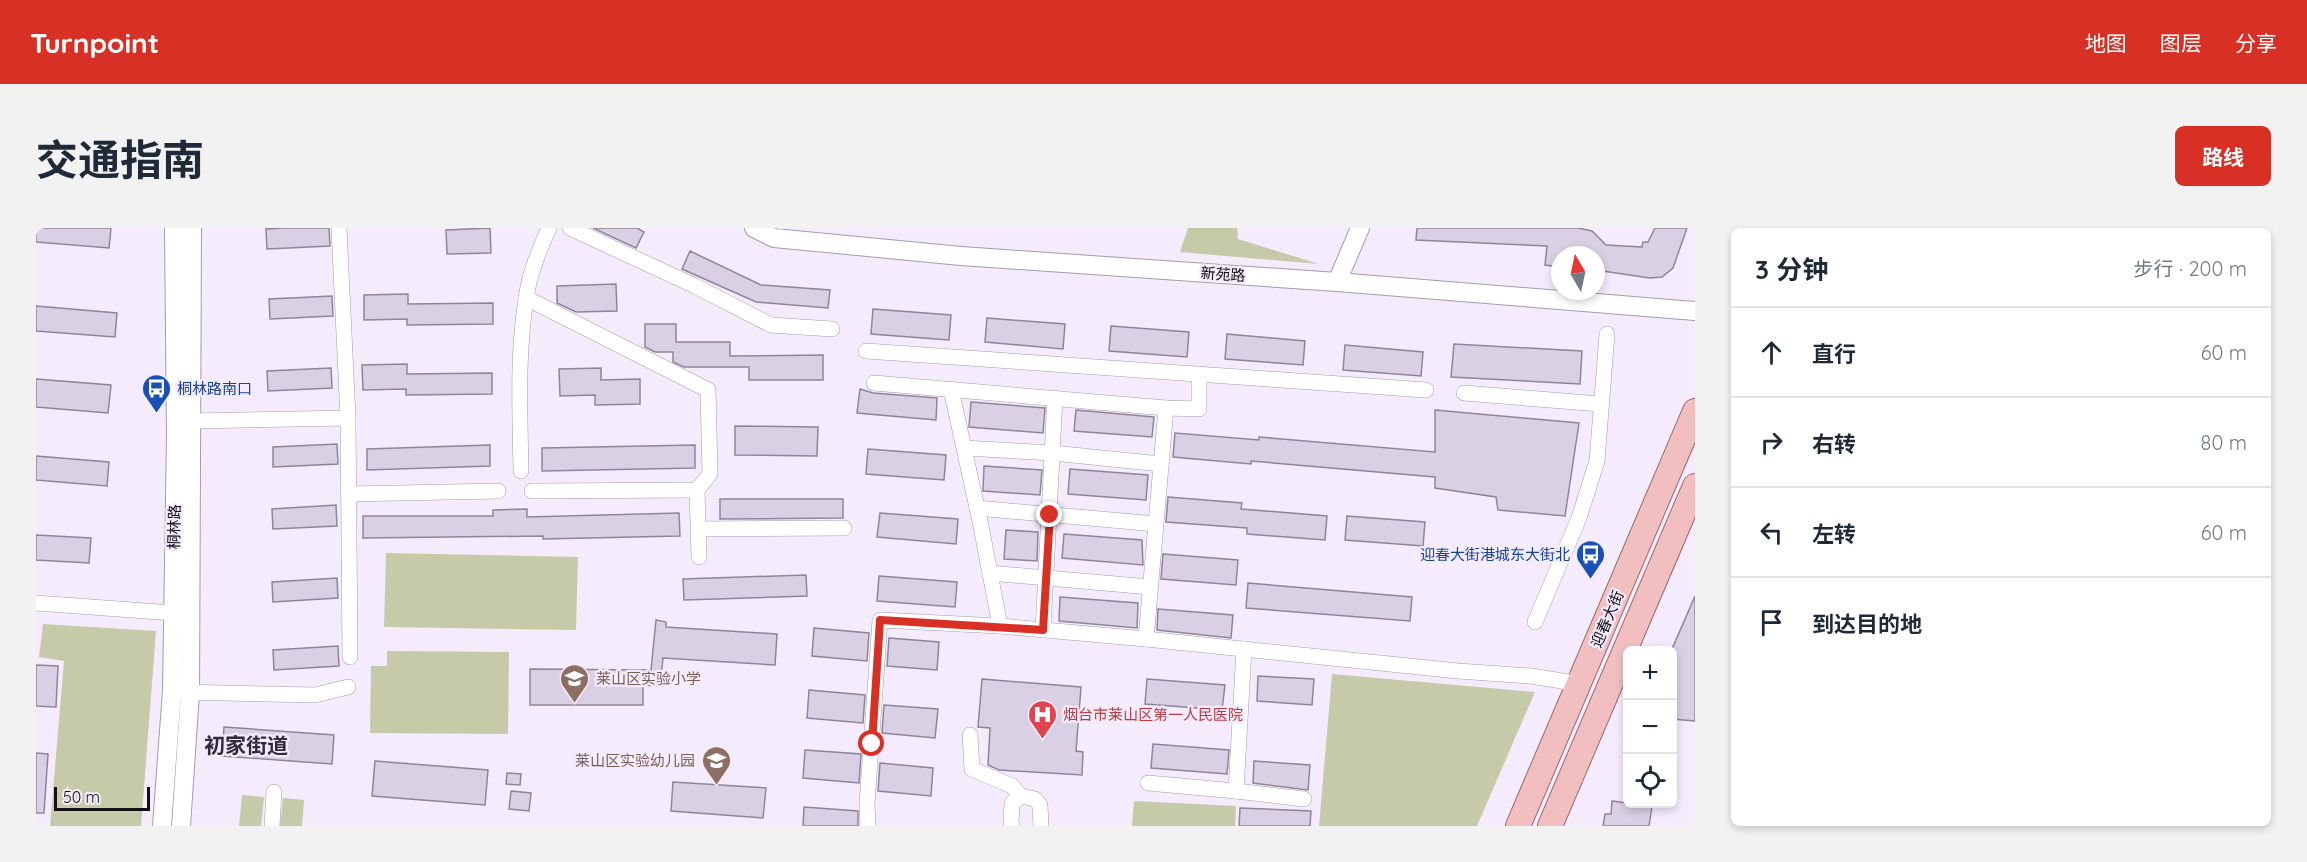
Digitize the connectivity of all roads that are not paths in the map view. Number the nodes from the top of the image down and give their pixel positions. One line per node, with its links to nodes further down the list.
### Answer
1 (174, 228): 46 (street, 桐林路)
2 (192, 228): 25 (street, 桐林路)
3 (339, 228): 24 (street)
4 (549, 228): 10 (street)
5 (570, 228): 12 (street)
6 (754, 228): 8 (street, 新苑路)
7 (1360, 228): 9 (street)
8 (777, 233): 9 (street, 新苑路)
9 (1337, 282): 11 (street, 新苑路)
10 (526, 298): 29 (street); 32 (street)
11 (1695, 311)
12 (832, 329)
13 (1607, 334): 21 (street)
14 (866, 351): 15 (street)
15 (1199, 374): 18 (street); 22 (street)
16 (874, 383): 17 (street)
17 (951, 389): 20 (street); 26 (street)
18 (1426, 390)
19 (1464, 393): 21 (street)
20 (1055, 398): 22 (street); 27 (street)
21 (1600, 404): 47 (street)
22 (1166, 408): 28 (street)
23 (1695, 411): 53 (main road, 迎春大街)
24 (348, 418): 25 (street); 34 (street)
25 (193, 421): 55 (street, 桐林路)
26 (964, 448): 27 (street); 35 (street)
27 (1053, 453): 28 (street); 36 (street)
28 (1161, 464): 38 (street)
29 (521, 471)
30 (1695, 486): 37 (main road, 迎春大街)
31 (532, 490): 32 (street)
32 (697, 490): 40 (street)
33 (498, 491): 34 (street)
34 (349, 494): 52 (street)
35 (977, 508): 36 (street); 42 (street)
36 (1050, 515): 38 (street); 43 (street)
37 (1688, 522): 69 (main road, 迎春大街)
38 (1156, 524): 44 (street)
39 (844, 528): 40 (street)
40 (698, 529): 41 (street)
41 (699, 557)
42 (990, 573): 43 (street); 48 (street)
43 (1046, 577): 44 (street); 49 (street)
44 (1150, 587): 50 (street)
45 (36, 603): 46 (street)
46 (173, 613): 55 (street, 桐林路)
47 (1535, 622)
48 (1000, 626): 49 (street); 65 (street)
49 (1043, 630): 50 (street)
50 (1146, 639): 51 (street)
51 (1244, 649): 53 (street); 58 (street)
52 (350, 657)
53 (1580, 684): 68 (main road, 迎春大街)
54 (348, 687): 55 (street)
55 (181, 692): 62 (street, 桐林路); 63 (street, 桐林路)
56 (970, 735): 60 (street)
57 (1148, 783): 58 (street)
58 (1236, 791): 61 (street)
59 (274, 792): 64 (street)
60 (1021, 796): 66 (street); 67 (street)
61 (1304, 798)
62 (162, 826)
63 (181, 826)
64 (272, 826)
65 (868, 826)
66 (1012, 826)
67 (1041, 826)
68 (1518, 826)
69 (1550, 826)

